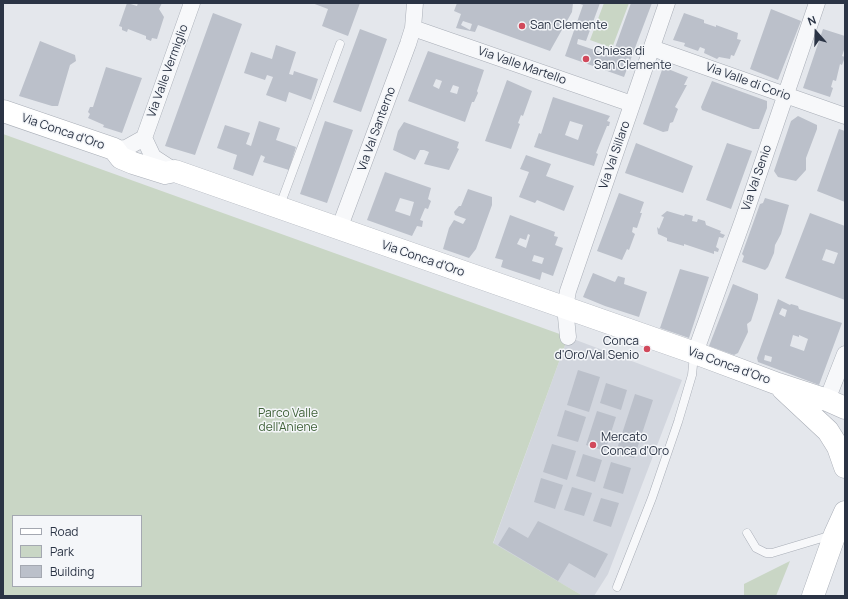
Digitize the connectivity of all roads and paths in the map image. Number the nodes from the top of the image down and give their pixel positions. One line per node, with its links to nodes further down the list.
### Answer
1 (192, 3): 12 (street, Via Valle Vermiglio)
2 (415, 3): 5 (street, Via Val Santerno)
3 (667, 3): 7 (street, Via Val Sillaro)
4 (817, 3): 8 (street, Via Val Senio)
5 (413, 28): 9 (street, Via Valle Martello); 16 (street, Via Val Santerno)
6 (340, 44): 15 (lane)
7 (652, 48): 8 (street, Via Valle di Corio); 9 (street, Via Val Sillaro)
8 (786, 96): 11 (street, Via Valle di Corio); 19 (street, Via Val Senio)
9 (632, 104): 17 (street, Via Val Sillaro)
10 (3, 111): 13 (street, Via Conca d'Oro)
11 (845, 116)
12 (144, 138): 13 (street); 14 (street)
13 (114, 149): 14 (street, Via Conca d'Oro)
14 (175, 172): 15 (street, Via Conca d'Oro)
15 (279, 208): 16 (street, Via Conca d'Oro)
16 (339, 229): 17 (street, Via Conca d'Oro)
17 (565, 308): 18 (street, Via Val Sillaro); 19 (street, Via Conca d'Oro)
18 (568, 337)
19 (694, 353): 21 (street, Via Conca d'Oro); 27 (lane)
20 (845, 354): 22 (street)
21 (778, 384): 22 (street, Via Conca d'Oro); 23 (street)
22 (836, 404)
23 (845, 467)
24 (845, 512): 26 (street)
25 (747, 533): 26 (lane)
26 (835, 534): 28 (street)
27 (617, 587)
28 (813, 596)

